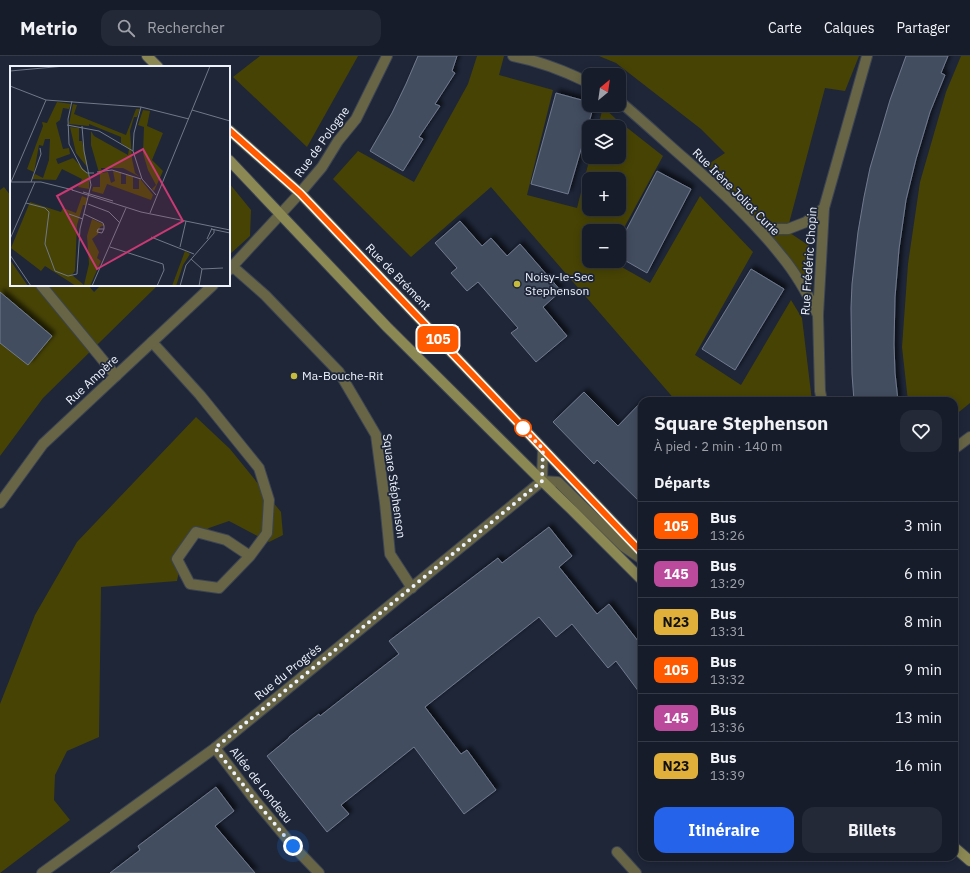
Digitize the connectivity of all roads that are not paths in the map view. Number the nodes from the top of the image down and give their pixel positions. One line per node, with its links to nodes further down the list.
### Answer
1 (147, 56): 5 (main road)
2 (386, 56): 10 (street, Rue de Pologne)
3 (513, 56): 6 (street)
4 (867, 56): 11 (street, Rue Frédéric Chopin)
5 (157, 66)
6 (582, 79)
7 (626, 107): 13 (street, Rue Irène Joliot Curie)
8 (230, 131): 10 (main road, Rue de Brément)
9 (230, 161): 12 (main road)
10 (300, 193): 12 (street, Rue de Pologne); 23 (main road, Rue de Brément)
11 (824, 208): 13 (street); 17 (street, Rue Frédéric Chopin)
12 (280, 215): 14 (street, Rue de Pologne); 24 (main road)
13 (755, 225): 17 (street, Rue Irène Joliot Curie)
14 (231, 268): 30 (street, Square Stéphenson)
15 (42, 286): 19 (street)
16 (212, 286): 18 (street, Rue Ampère)
17 (818, 315): 20 (street, Rue Frédéric Chopin)
18 (152, 342): 19 (street, Rue Ampère); 27 (street)
19 (116, 376): 25 (street, Rue Ampère)
20 (821, 397)
21 (970, 437): 22 (street)
22 (958, 446)
23 (543, 449): 24 (street); 26 (main road, Rue de Brément)
24 (542, 481): 28 (street); 29 (main road); 30 (street, Rue du Progrès)
25 (0, 503)
26 (638, 549)
27 (250, 556): 27 (street)
28 (638, 556)
29 (638, 576)
30 (412, 588): 31 (street, Rue du Progrès)
31 (215, 748): 35 (street, Rue du Progrès); 36 (street, Allée de Londeau)
32 (958, 850): 34 (main road)
33 (617, 852): 37 (street)
34 (970, 861)
35 (42, 873)
36 (319, 873)
37 (636, 873)

